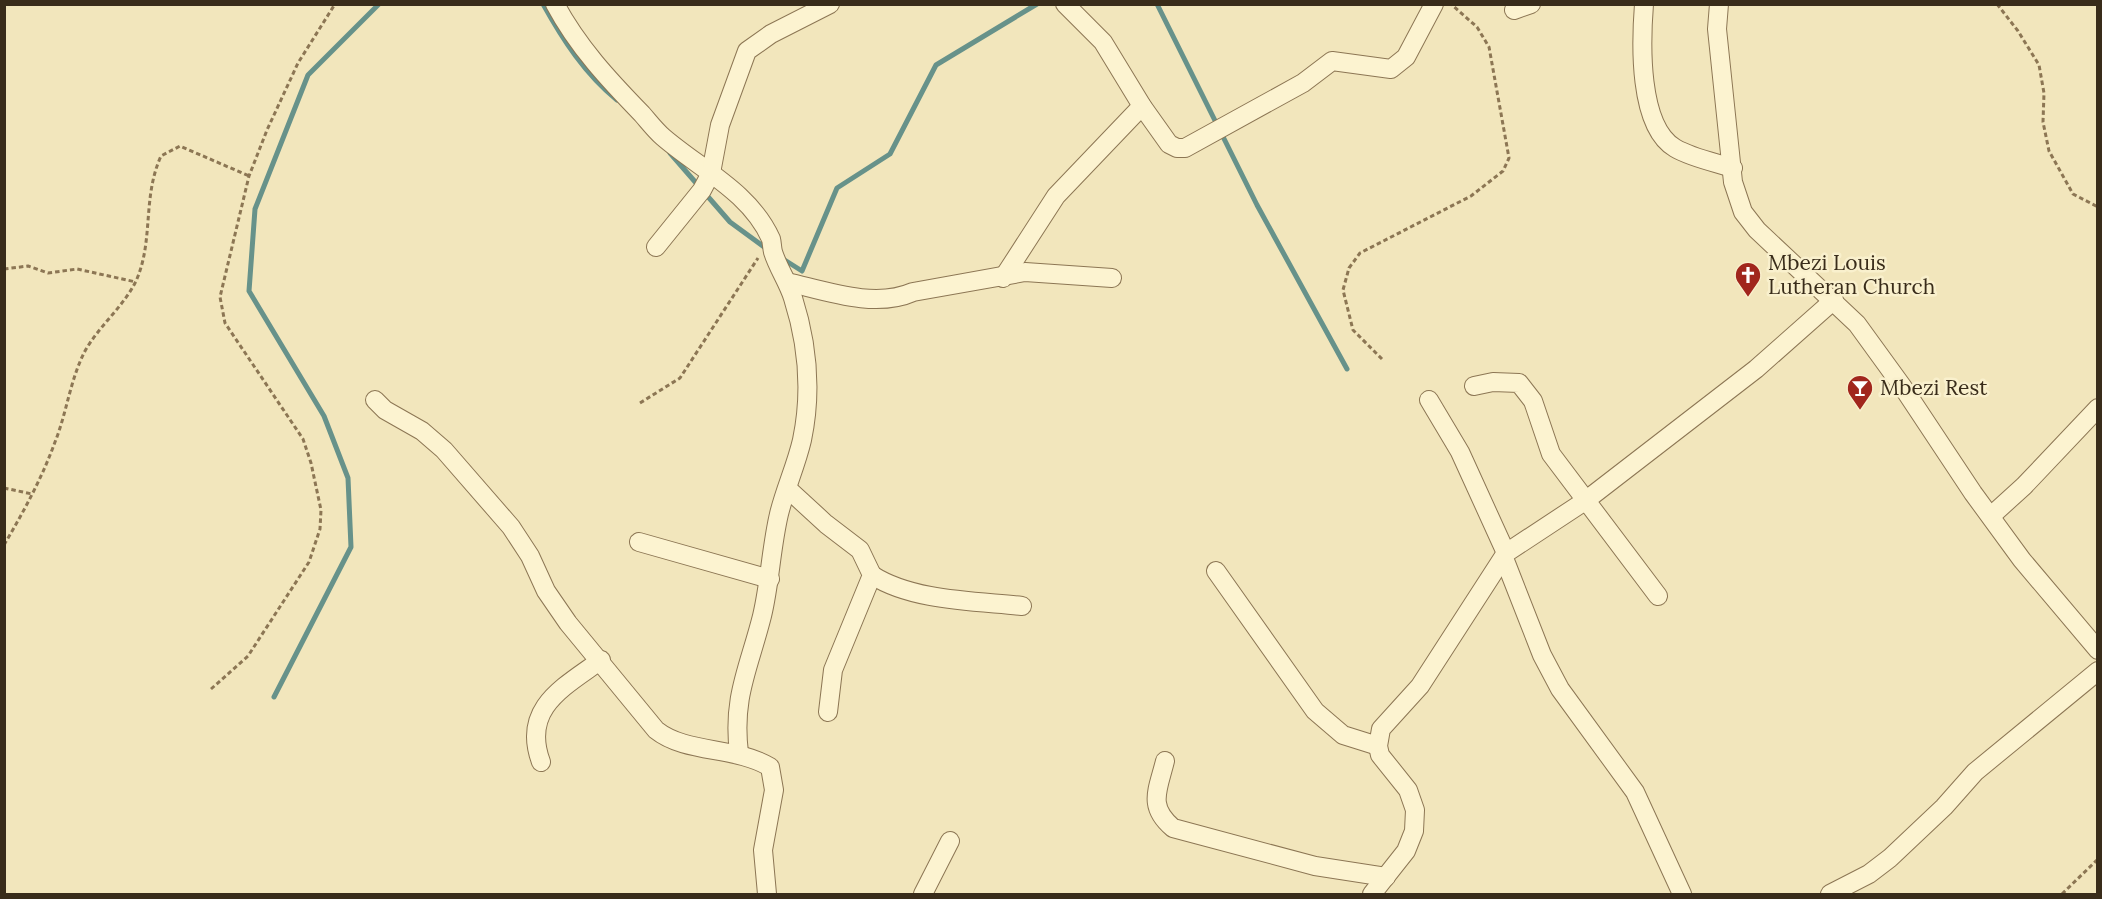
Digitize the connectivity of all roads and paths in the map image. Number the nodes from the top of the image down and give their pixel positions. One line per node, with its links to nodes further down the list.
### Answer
1 (335, 4): 13 (path)
2 (555, 4): 12 (street)
3 (830, 4): 12 (street)
4 (1065, 4): 10 (street)
5 (1434, 4): 10 (street)
6 (1451, 4): 23 (path)
7 (1644, 4): 11 (street)
8 (1719, 4): 11 (street)
9 (1997, 4): 14 (path)
10 (1142, 106): 18 (street)
11 (1733, 168): 22 (street)
12 (711, 174): 15 (street); 16 (street)
13 (249, 176): 20 (path); 45 (path)
14 (2097, 207)
15 (771, 240): 21 (street); 27 (path)
16 (656, 247)
17 (4, 269): 20 (path)
18 (1003, 278): 19 (street); 21 (street)
19 (1112, 278)
20 (136, 282): 31 (path)
21 (787, 282): 30 (street)
22 (1834, 300): 32 (street); 33 (street)
23 (1382, 359)
24 (1474, 386): 32 (street)
25 (375, 400): 43 (street)
26 (1429, 400): 36 (street)
27 (640, 403)
28 (2097, 408): 33 (street)
29 (4, 488): 31 (path)
30 (788, 489): 38 (street); 39 (street)
31 (33, 495): 35 (path)
32 (1585, 501): 36 (street); 40 (street)
33 (1991, 516): 42 (street)
34 (639, 542): 39 (street)
35 (4, 544)
36 (1505, 556): 47 (street); 57 (street)
37 (1216, 571): 47 (street)
38 (872, 575): 41 (street); 46 (street)
39 (770, 579): 48 (street)
40 (1658, 596)
41 (1022, 606)
42 (2097, 650)
43 (601, 660): 48 (street); 50 (street)
44 (2097, 671): 58 (street)
45 (212, 689)
46 (828, 712)
47 (1378, 746): 53 (street)
48 (739, 753): 54 (street)
49 (1165, 760): 53 (street)
50 (541, 762)
51 (950, 841): 55 (street)
52 (2097, 859): 59 (path)
53 (1386, 877): 56 (street)
54 (767, 894)
55 (924, 894)
56 (1372, 894)
57 (1682, 894)
58 (1830, 894)
59 (2062, 894)

